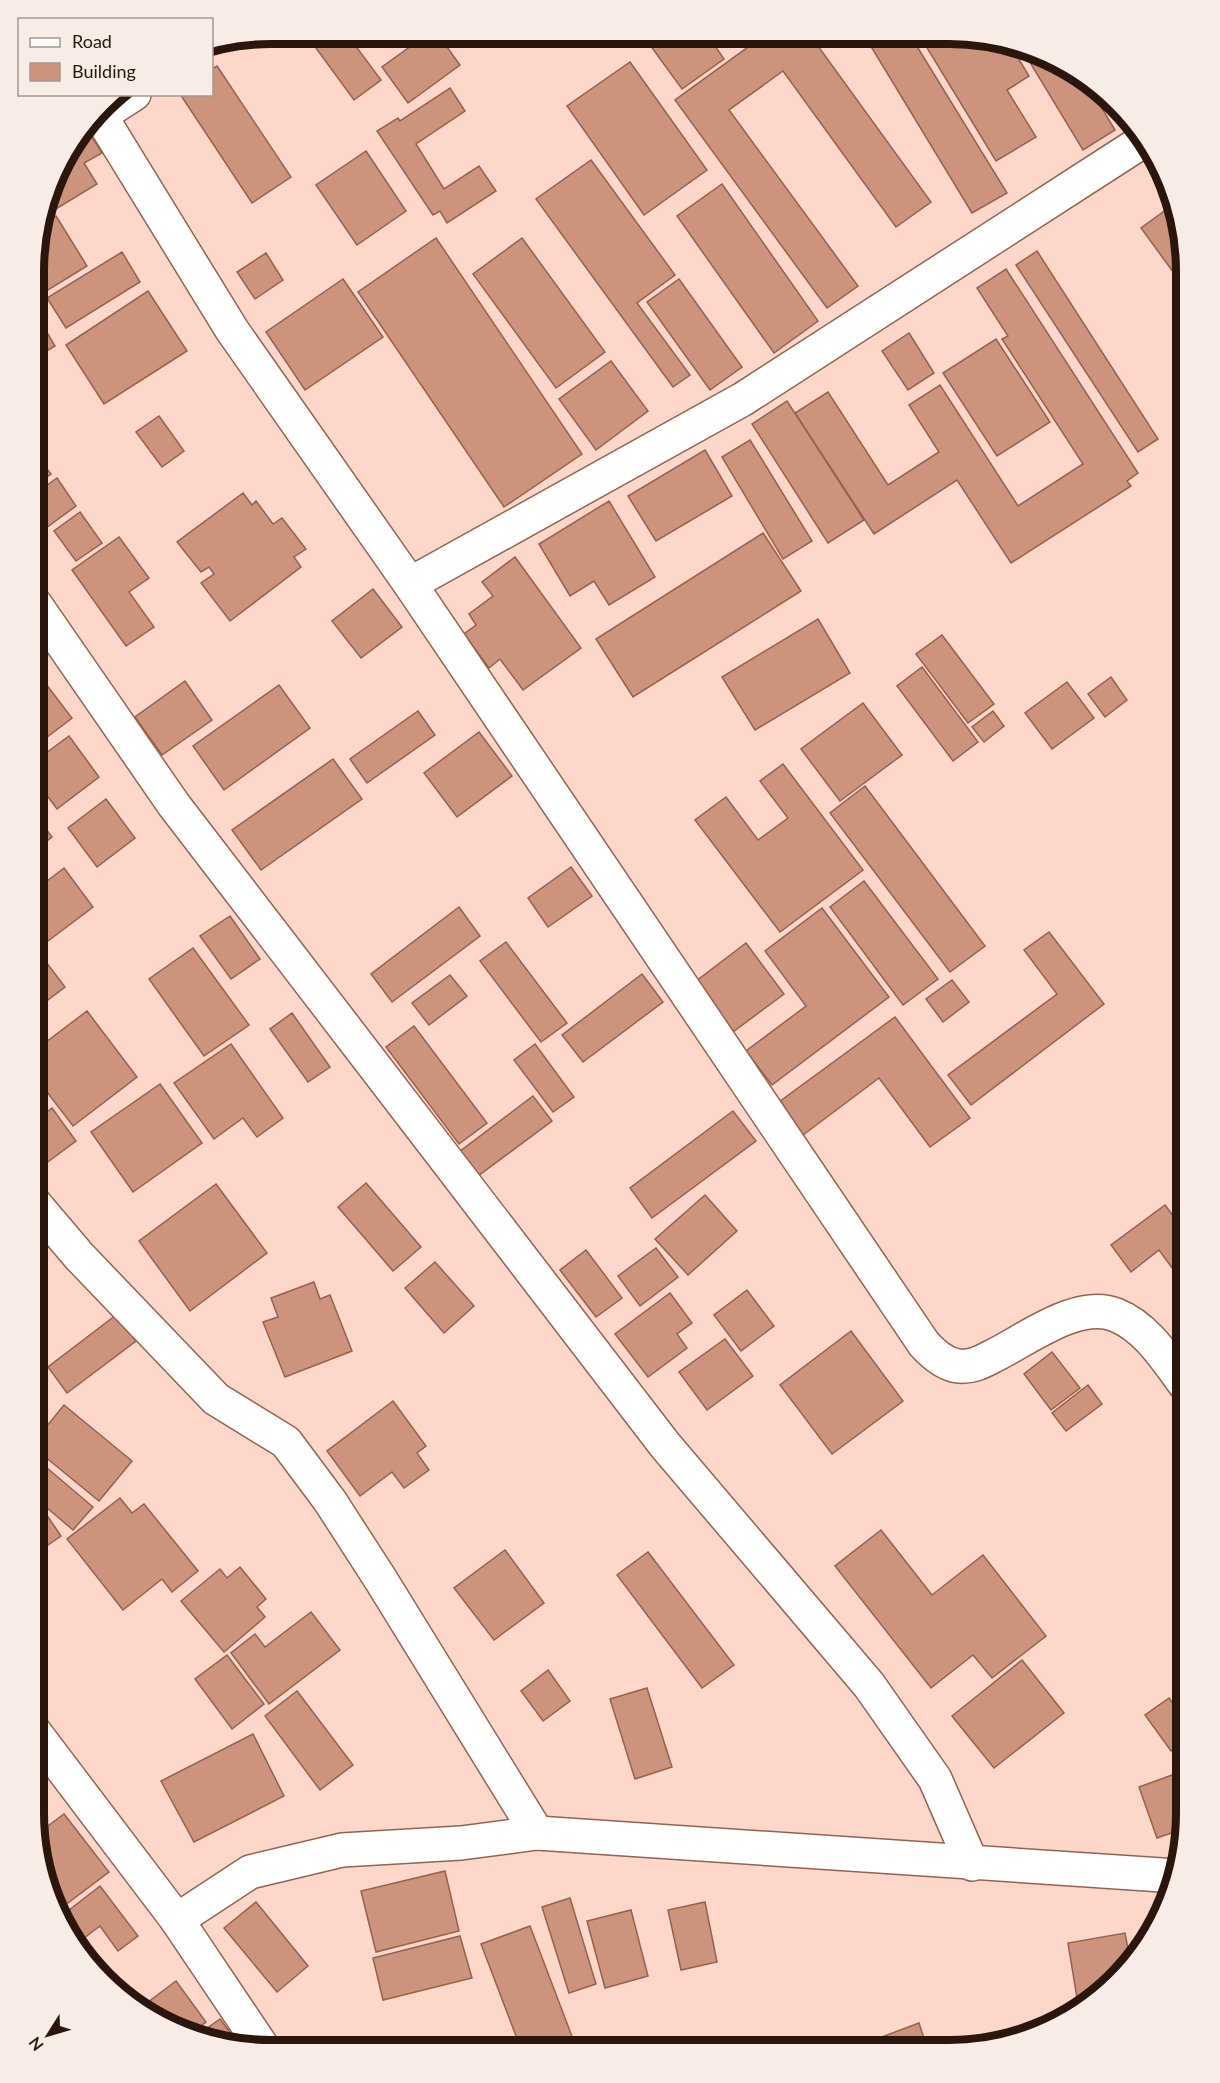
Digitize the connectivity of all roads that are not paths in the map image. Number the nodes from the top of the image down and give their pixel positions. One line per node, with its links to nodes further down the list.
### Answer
1 (130, 96): 2 (street)
2 (117, 104)
3 (102, 119): 5 (street)
4 (1138, 144): 5 (street)
5 (410, 584): 8 (street)
6 (44, 618): 11 (street)
7 (44, 1215): 10 (street)
8 (1176, 1372)
9 (44, 1745): 13 (street)
10 (537, 1833): 11 (street); 13 (street)
11 (972, 1864): 12 (street)
12 (1168, 1875)
13 (177, 1920): 14 (street)
14 (257, 2039)

